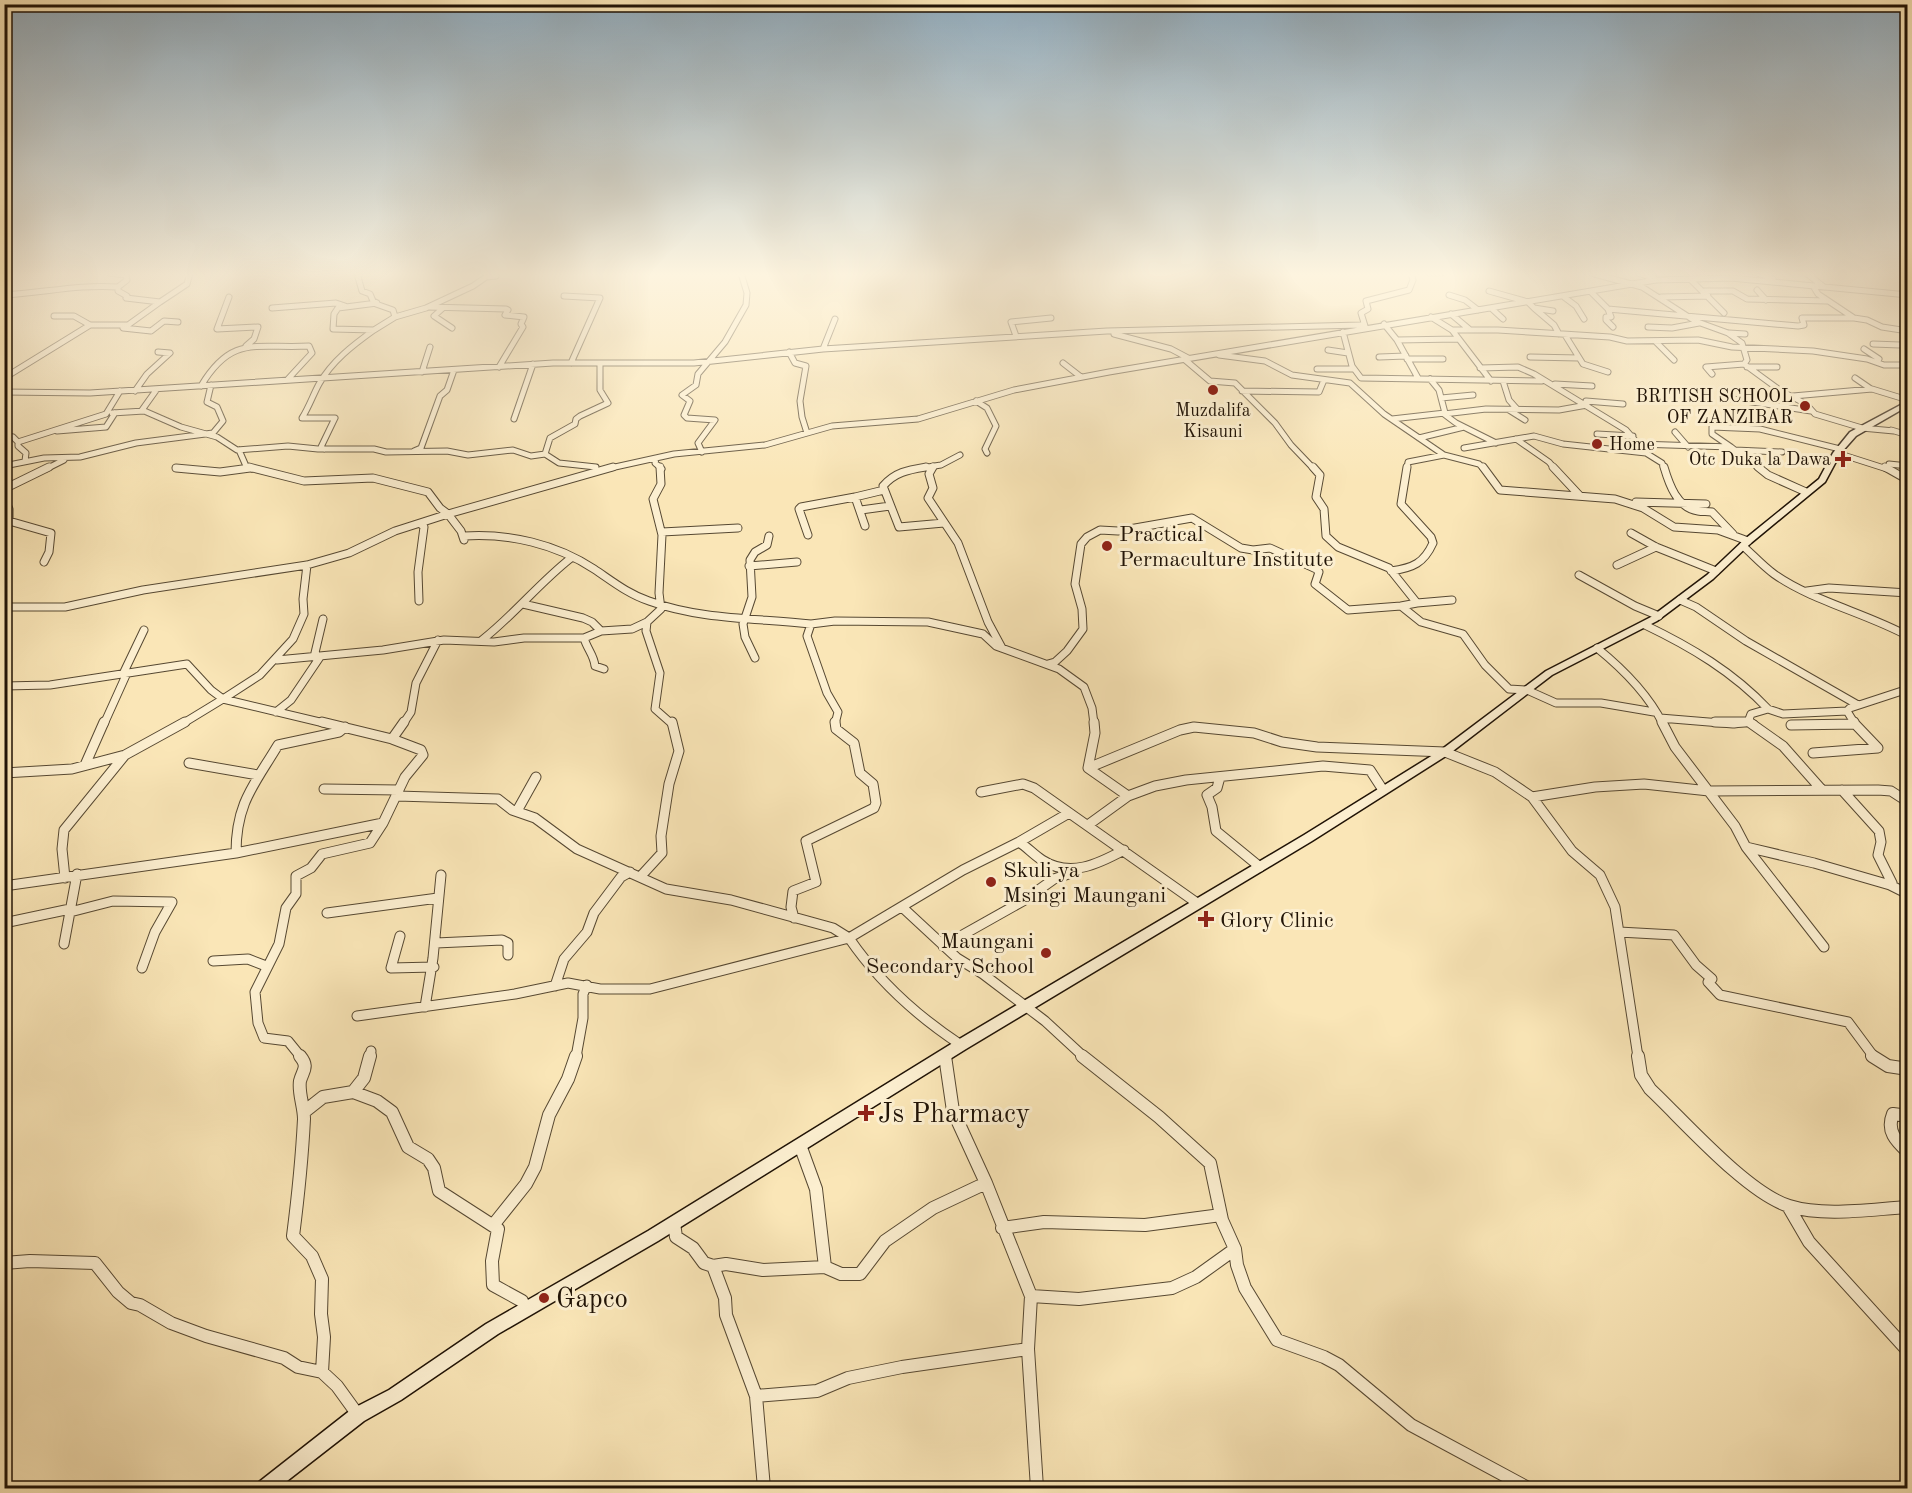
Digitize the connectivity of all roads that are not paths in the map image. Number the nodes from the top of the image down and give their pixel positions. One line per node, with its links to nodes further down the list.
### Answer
1 (63, 343): 56 (street)
2 (250, 343): 20 (street)
3 (356, 343): 54 (street)
4 (514, 343): 45 (street)
5 (580, 343): 39 (street)
6 (723, 343): 37 (street)
7 (826, 343): 23 (street)
8 (917, 343): 23 (street)
9 (1149, 343): 34 (street)
10 (1279, 343): 29 (street)
11 (1348, 343): 28 (street)
12 (1398, 343): 31 (street)
13 (1461, 343): 46 (street)
14 (1569, 343): 33 (street)
15 (1657, 343): 36 (street)
16 (1713, 343): 22 (street)
17 (1738, 343): 22 (street)
18 (1908, 343): 19 (street)
19 (1873, 344)
20 (246, 346): 60 (street); 69 (street)
21 (430, 347): 51 (street)
22 (1744, 348): 38 (street); 43 (street)
23 (823, 349): 27 (street)
24 (1328, 350): 28 (street)
25 (1864, 350): 38 (street)
26 (158, 352): 74 (street)
27 (789, 352): 37 (street); 102 (street)
28 (1348, 353): 49 (street)
29 (1212, 354): 34 (street); 62 (street)
30 (1379, 357): 31 (street)
31 (1406, 357): 35 (street); 58 (street)
32 (1530, 357): 33 (street)
33 (1580, 358): 52 (street)
34 (1187, 359): 55 (street); 75 (street)
35 (1443, 359)
36 (1674, 360)
37 (711, 361): 40 (street); 120 (street)
38 (1877, 361): 44 (street)
39 (571, 363): 40 (street); 42 (street)
40 (600, 363): 124 (street)
41 (1063, 363): 55 (street)
42 (534, 364): 45 (street); 93 (street)
43 (1745, 365): 47 (street); 53 (street); 79 (street)
44 (1908, 365)
45 (499, 367): 50 (street)
46 (1480, 368): 64 (street); 66 (street)
47 (1777, 368)
48 (1317, 369): 49 (street)
49 (1353, 369): 57 (street)
50 (454, 370): 51 (street); 118 (street)
51 (422, 372): 54 (street)
52 (1608, 372)
53 (1712, 374)
54 (325, 377): 60 (street); 115 (street)
55 (1081, 377): 82 (street)
56 (4, 378)
57 (1361, 378): 58 (street); 63 (street)
58 (1418, 378): 61 (street)
59 (1855, 378): 72 (street)
60 (288, 379): 68 (street)
61 (1430, 379): 64 (street); 80 (street)
62 (1324, 380): 63 (street); 75 (street)
63 (1344, 381): 94 (street)
64 (1491, 381): 65 (street)
65 (1503, 381): 66 (street); 86 (street)
66 (1543, 381): 67 (street)
67 (1554, 384): 70 (street); 78 (street)
68 (211, 385): 69 (street); 105 (street)
69 (201, 386): 71 (street)
70 (1592, 386)
71 (157, 389): 74 (street); 88 (street)
72 (1872, 389): 79 (street); 83 (street)
73 (120, 391): 74 (street); 76 (street); 92 (street)
74 (135, 391)
75 (1242, 391): 168 (street)
76 (4, 392)
77 (1473, 395): 80 (street)
78 (1574, 396): 84 (street); 85 (street)
79 (1792, 396): 89 (street)
80 (1441, 398): 91 (street)
81 (1726, 398): 89 (street)
82 (974, 400): 102 (street); 122 (street)
83 (1908, 401): 96 (main road)
84 (1587, 405): 86 (street); 107 (street)
85 (1623, 405)
86 (1517, 409): 87 (street)
87 (1508, 410): 91 (street); 95 (street)
88 (144, 411): 90 (street); 105 (street)
89 (1811, 411): 98 (street)
90 (115, 413): 92 (street); 99 (street)
91 (1445, 413): 94 (street); 97 (street)
92 (106, 414): 99 (street)
93 (514, 419)
94 (1392, 419): 108 (street)
95 (1525, 420)
96 (1873, 423): 98 (main road); 100 (street)
97 (1464, 427): 108 (street); 111 (street)
98 (1862, 428): 100 (street); 119 (main road)
99 (55, 431): 110 (street)
100 (1894, 431): 106 (street)
101 (1675, 432): 113 (street)
102 (807, 433): 120 (street)
103 (1597, 434): 107 (street)
104 (4, 435): 110 (street)
105 (207, 435): 117 (street); 127 (street)
106 (1908, 435)
107 (1632, 436): 112 (street)
108 (1419, 438): 126 (street)
109 (1516, 439): 111 (street); 123 (street); 142 (street)
110 (18, 442): 130 (street)
111 (1496, 443): 114 (street)
112 (1638, 444): 113 (street); 123 (street)
113 (1688, 447): 116 (street)
114 (1464, 448)
115 (324, 449): 117 (street); 118 (street)
116 (1733, 449): 119 (street); 121 (street); 141 (street)
117 (239, 450): 137 (street)
118 (411, 451): 124 (street)
119 (1839, 451): 132 (street); 141 (main road)
120 (702, 452): 128 (street)
121 (1782, 452)
122 (987, 453)
123 (1646, 453): 146 (street)
124 (545, 454): 134 (street)
125 (960, 455): 135 (street)
126 (1444, 455): 142 (street); 168 (street)
127 (67, 458): 130 (street); 139 (street)
128 (656, 459): 134 (street); 155 (street)
129 (1890, 460): 132 (street); 133 (street)
130 (25, 461): 131 (street)
131 (4, 466)
132 (1882, 466): 138 (street)
133 (1908, 466)
134 (611, 467): 150 (street)
135 (933, 467): 140 (street); 151 (street)
136 (176, 468): 137 (street)
137 (250, 468): 150 (street)
138 (1908, 480)
139 (4, 489)
140 (884, 490): 143 (street); 148 (street)
141 (1806, 492): 160 (main road)
142 (1581, 496): 145 (street)
143 (855, 497): 149 (street); 158 (street)
144 (4, 498): 163 (street)
145 (1633, 503): 146 (street); 157 (street)
146 (1686, 504): 147 (street); 157 (street)
147 (1706, 504)
148 (890, 506): 149 (street); 151 (street)
149 (861, 510): 153 (street)
150 (448, 514): 152 (street); 162 (street)
151 (944, 523): 193 (street)
152 (422, 524): 165 (street); 175 (street)
153 (865, 526)
154 (738, 528): 155 (street)
155 (662, 532): 178 (street)
156 (1631, 533): 161 (street)
157 (1733, 534): 160 (street)
158 (808, 535)
159 (769, 536): 167 (street)
160 (1746, 544): 169 (main road); 171 (street)
161 (1656, 547): 166 (street); 169 (street)
162 (571, 558): 177 (street); 178 (street)
163 (44, 561)
164 (797, 562): 167 (street)
165 (307, 565): 180 (street); 197 (street)
166 (1617, 565)
167 (749, 566): 183 (street)
168 (1391, 571): 176 (street)
169 (1716, 571): 174 (main road)
170 (1579, 575): 181 (street)
171 (1806, 591): 172 (street); 189 (street)
172 (1908, 592)
173 (1452, 600): 176 (street)
174 (1680, 600): 181 (main road); 205 (street)
175 (419, 601)
176 (1417, 603): 179 (street)
177 (523, 604): 188 (street); 192 (street)
178 (660, 605): 183 (street); 184 (street)
179 (1401, 606): 198 (street); 203 (street)
180 (4, 607)
181 (1659, 616): 186 (main road)
182 (323, 619): 195 (street)
183 (743, 619): 185 (street); 196 (street)
184 (648, 622): 188 (street); 248 (street)
185 (811, 624): 193 (street); 258 (street)
186 (1645, 625): 194 (main road); 206 (street)
187 (144, 630): 200 (street)
188 (601, 630): 190 (street)
189 (1908, 636)
190 (584, 638): 192 (street); 199 (street)
191 (438, 640): 192 (street); 195 (street); 214 (street)
192 (482, 640)
193 (1002, 648): 198 (street)
194 (1597, 648): 203 (main road); 209 (street)
195 (317, 657): 197 (street); 208 (street)
196 (755, 658)
197 (277, 660): 204 (street)
198 (1048, 664): 220 (street)
199 (604, 669)
200 (125, 673): 201 (street); 204 (street); 219 (street)
201 (4, 686)
202 (1908, 689): 205 (street)
203 (1524, 692): 209 (street); 215 (main road)
204 (224, 699): 208 (street); 217 (street)
205 (1858, 705): 207 (street)
206 (1768, 709): 207 (street); 210 (street)
207 (1847, 711): 211 (street)
208 (276, 712): 213 (street)
209 (1657, 715): 210 (street); 229 (street)
210 (1748, 722): 227 (street)
211 (1855, 723): 212 (street); 216 (street)
212 (1791, 725)
213 (345, 728): 214 (street); 222 (street)
214 (392, 739): 231 (street)
215 (1445, 752): 220 (street); 226 (main road); 233 (street)
216 (1813, 753)
217 (125, 755): 219 (street); 249 (street)
218 (189, 763): 222 (street)
219 (84, 765): 221 (street)
220 (1088, 768): 232 (street)
221 (4, 773)
222 (258, 775): 242 (street)
223 (536, 777): 235 (street)
224 (1220, 777): 226 (street); 232 (street); 243 (street)
225 (324, 789): 231 (street)
226 (1383, 790): 243 (main road)
227 (1822, 790): 228 (street); 229 (street)
228 (1842, 790): 234 (street); 250 (street)
229 (1710, 791): 233 (street); 240 (street)
230 (981, 792): 236 (street)
231 (398, 793): 235 (street); 237 (street)
232 (1128, 796): 238 (street)
233 (1532, 797): 260 (street)
234 (1908, 802)
235 (517, 811): 245 (street)
236 (1069, 813): 238 (street); 239 (street)
237 (383, 823): 242 (street); 269 (street)
238 (1088, 825): 241 (street)
239 (1018, 842): 244 (street); 255 (street)
240 (1746, 847): 250 (street); 266 (street)
241 (1124, 850): 244 (street); 254 (street)
242 (236, 853): 246 (street)
243 (1260, 867): 254 (main road)
244 (1080, 870): 265 (street)
245 (630, 872): 248 (street); 273 (street)
246 (77, 874): 249 (street); 256 (street)
247 (441, 875): 253 (street)
248 (640, 877): 258 (street)
249 (65, 878): 251 (street)
250 (1890, 885): 252 (street)
251 (4, 886)
252 (1908, 894)
253 (438, 898): 257 (street); 263 (street)
254 (1197, 903): 275 (main road)
255 (902, 907): 262 (street); 265 (street)
256 (70, 910): 259 (street); 264 (street); 271 (street)
257 (327, 913)
258 (794, 918): 262 (street)
259 (4, 923)
260 (1619, 932): 280 (street); 287 (street)
261 (400, 936): 270 (street)
262 (849, 938): 272 (street); 277 (street)
263 (436, 943): 267 (street); 270 (street)
264 (64, 944)
265 (943, 946): 275 (street)
266 (1824, 947)
267 (508, 955)
268 (213, 961): 269 (street)
269 (266, 966): 282 (street)
270 (434, 967): 274 (street)
271 (142, 968)
272 (587, 985): 273 (street); 291 (street)
273 (555, 986): 274 (street)
274 (425, 1007): 276 (street)
275 (1027, 1008): 277 (main road); 289 (street)
276 (357, 1016)
277 (962, 1045): 279 (main road)
278 (371, 1051): 281 (street)
279 (945, 1056): 284 (main road); 286 (street)
280 (1908, 1069)
281 (353, 1092): 282 (street); 291 (street)
282 (304, 1112): 301 (street)
283 (1908, 1116): 285 (street)
284 (800, 1145): 290 (main road); 296 (street)
285 (1908, 1152)
286 (986, 1184): 292 (street); 296 (street)
287 (1788, 1206): 288 (street); 300 (street)
288 (1908, 1206)
289 (1221, 1215): 292 (street); 293 (street)
290 (674, 1223): 295 (street); 298 (main road)
291 (494, 1224): 298 (street)
292 (1002, 1228): 297 (street)
293 (1235, 1249): 297 (street); 307 (street)
294 (4, 1263): 301 (street)
295 (713, 1266): 296 (street); 302 (street)
296 (825, 1267)
297 (1030, 1296): 299 (street)
298 (525, 1309): 303 (main road)
299 (1028, 1349): 302 (street); 306 (street)
300 (1908, 1351)
301 (321, 1372): 303 (street)
302 (756, 1396): 305 (street)
303 (358, 1415): 304 (main road)
304 (265, 1488)
305 (764, 1488)
306 (1036, 1488)
307 (1528, 1488)

